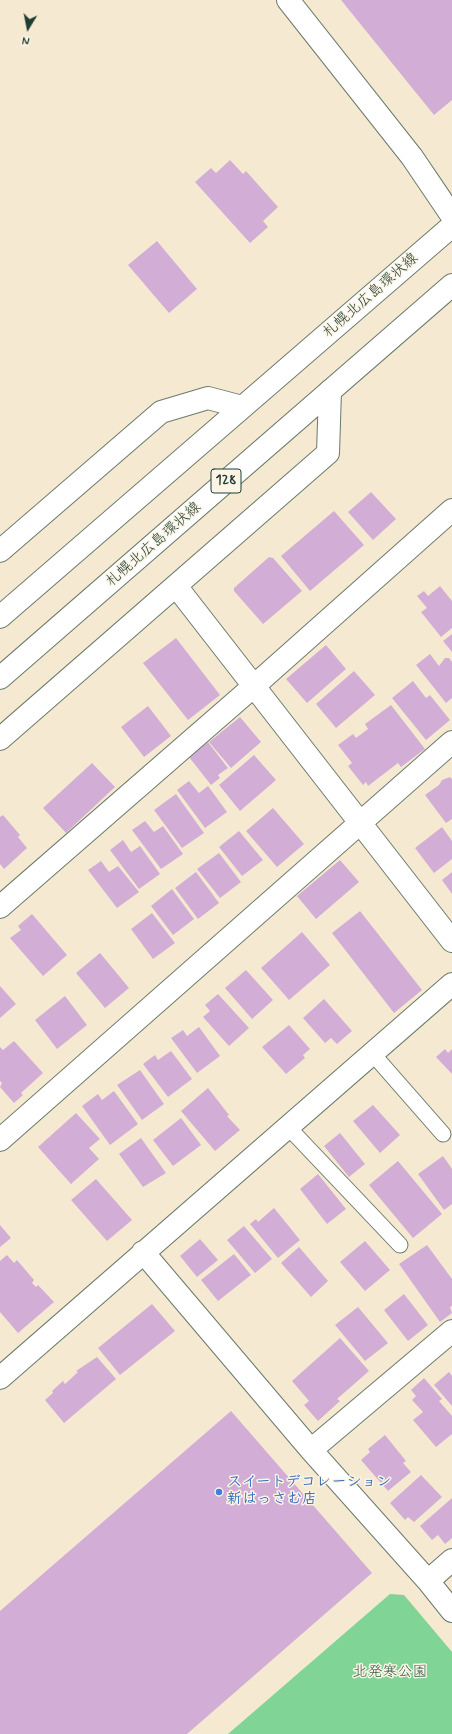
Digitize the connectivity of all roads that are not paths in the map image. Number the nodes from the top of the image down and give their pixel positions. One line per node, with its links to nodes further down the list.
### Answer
1 (288, 0): 2 (street)
2 (452, 216)
3 (452, 226): 6 (street, 札幌北広島環状線)
4 (452, 285): 5 (street, 札幌北広島環状線 / 128)
5 (330, 391): 9 (street); 11 (street, 札幌北広島環状線 / 128)
6 (242, 407): 8 (street); 10 (street, 札幌北広島環状線)
7 (452, 510): 12 (street)
8 (0, 551)
9 (176, 586): 12 (street); 13 (street)
10 (0, 616)
11 (0, 678)
12 (254, 686): 15 (street); 16 (street)
13 (0, 739)
14 (452, 742): 15 (street)
15 (360, 823): 17 (street); 22 (street)
16 (0, 907)
17 (452, 941)
18 (452, 984): 19 (street)
19 (372, 1053): 20 (street); 21 (lane)
20 (288, 1127): 23 (lane); 24 (street)
21 (443, 1134)
22 (0, 1140)
23 (400, 1245)
24 (143, 1252): 26 (street); 27 (street)
25 (452, 1331): 27 (street)
26 (0, 1378)
27 (311, 1450): 29 (street)
28 (452, 1560): 29 (street)
29 (428, 1581): 30 (street)
30 (452, 1611)

